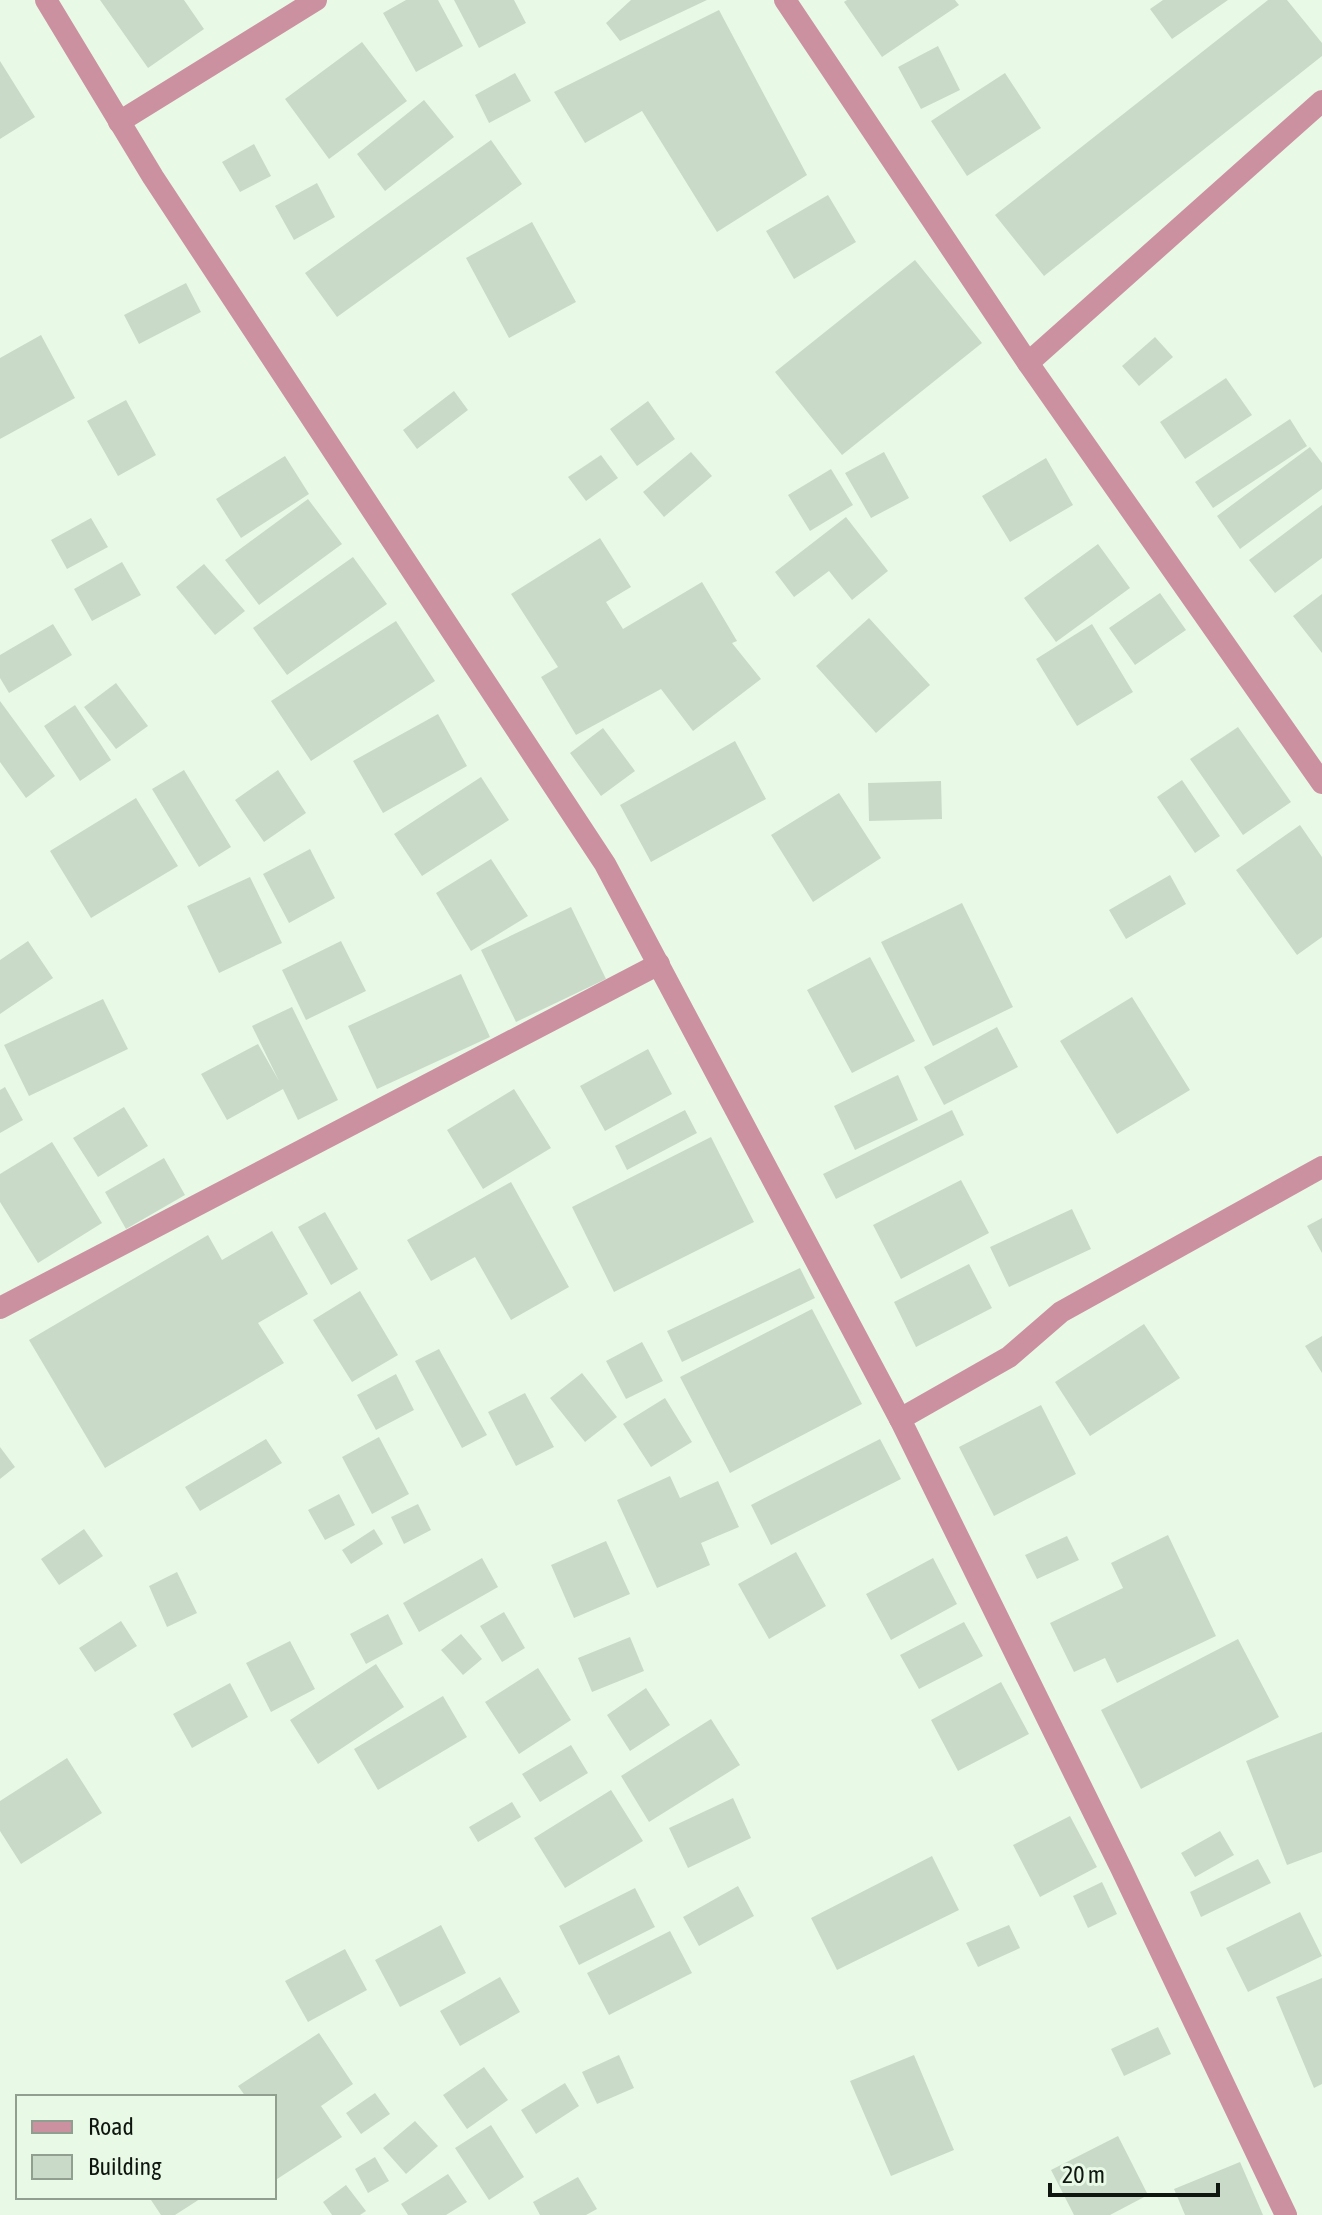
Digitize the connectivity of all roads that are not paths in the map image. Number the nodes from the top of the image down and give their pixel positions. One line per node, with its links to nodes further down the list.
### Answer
1 (46, 0): 5 (street)
2 (316, 0): 5 (street)
3 (785, 0): 6 (street)
4 (1322, 101): 6 (street)
5 (119, 122): 8 (street)
6 (1028, 363): 7 (street)
7 (1322, 783)
8 (659, 964): 10 (street); 11 (street)
9 (1322, 1167): 11 (street)
10 (0, 1308)
11 (900, 1419): 12 (street)
12 (1286, 2215)

